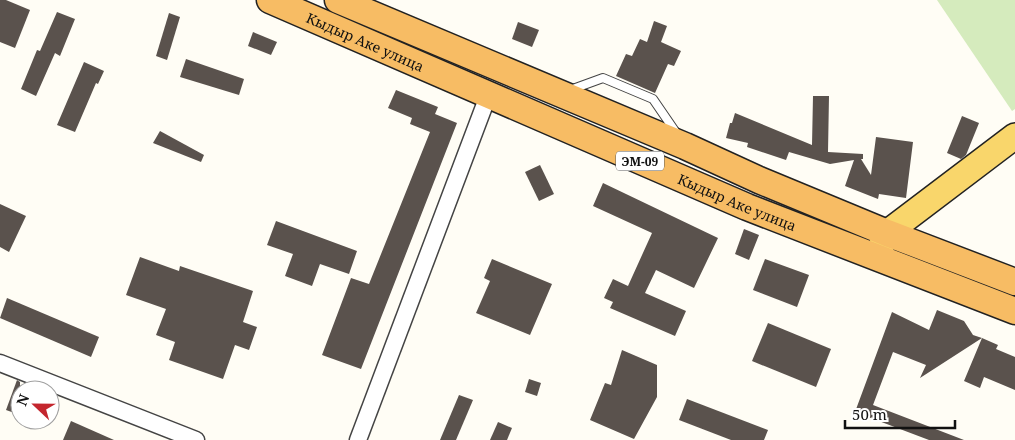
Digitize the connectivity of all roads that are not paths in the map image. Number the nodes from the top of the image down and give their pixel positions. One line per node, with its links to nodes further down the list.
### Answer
1 (270, 0): 3 (highway, Кыдыр Аке улица / ЭМ-09)
2 (338, 0): 5 (highway, Кыдыр Аке улица / ЭМ-09)
3 (488, 96): 6 (highway, Кыдыр Аке улица / ЭМ-09); 11 (street)
4 (1015, 136): 5 (main road)
5 (887, 233): 6 (main road); 7 (highway, Кыдыр Аке улица / ЭМ-09)
6 (876, 258): 8 (highway, Кыдыр Аке улица / ЭМ-09)
7 (1015, 282)
8 (1015, 310)
9 (0, 363): 10 (street)
10 (196, 440)
11 (358, 440)

